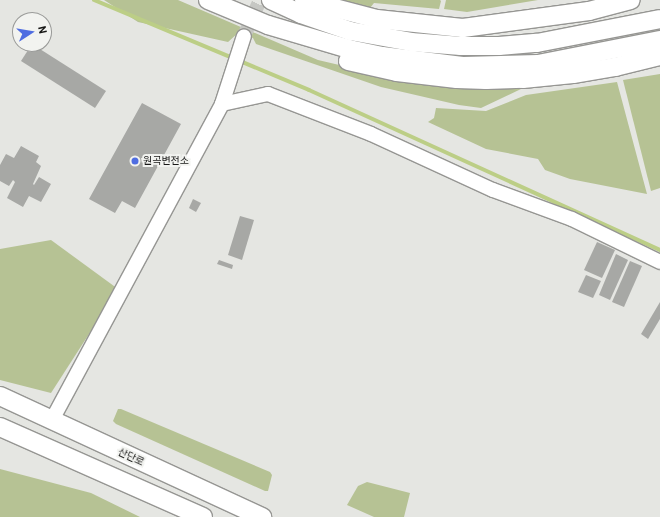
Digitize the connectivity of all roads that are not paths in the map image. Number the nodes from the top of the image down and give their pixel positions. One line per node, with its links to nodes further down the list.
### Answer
1 (208, 0): 6 (main road)
2 (271, 0): 5 (main road)
3 (304, 0): 4 (main road)
4 (631, 0)
5 (660, 19)
6 (268, 24): 8 (main road); 9 (main road)
7 (242, 40): 10 (street)
8 (660, 40)
9 (660, 56)
10 (222, 104): 11 (street); 13 (street)
11 (660, 262)
12 (0, 396): 13 (main road, 산단로)
13 (52, 420): 16 (main road, 산단로)
14 (0, 427): 15 (main road)
15 (203, 517)
16 (262, 517)

